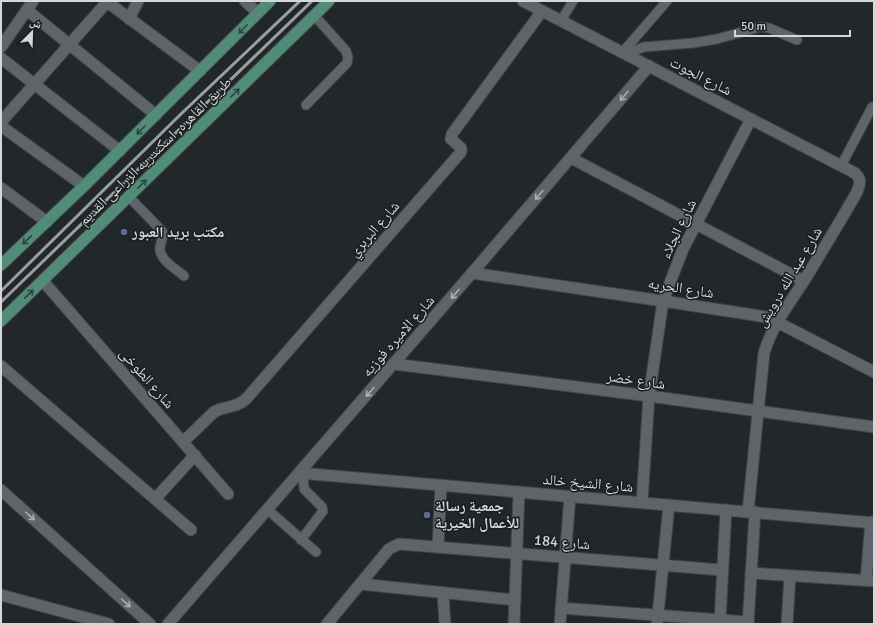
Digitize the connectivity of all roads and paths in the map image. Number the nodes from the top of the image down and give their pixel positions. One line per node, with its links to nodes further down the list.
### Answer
1 (138, 1): 13 (street)
2 (245, 1): 11 (street)
3 (270, 1): 11 (main road, طريق القاهره, اسكندريه الزراعى القديم)
4 (329, 1): 12 (main road, طريق القاهره, اسكندريه الزراعى القديم)
5 (523, 1): 10 (street, شارع الجوت)
6 (573, 1): 14 (lane)
7 (667, 1): 18 (lane)
8 (106, 2): 13 (street); 16 (street)
9 (30, 6): 16 (street); 17 (street)
10 (542, 11): 14 (street, شارع الجوت); 52 (street, شارع البربري)
11 (258, 13): 21 (main road, طريق القاهره, اسكندريه الزراعى القديم, one-way to 21)
12 (314, 15): 23 (lane); 35 (main road, طريق القاهره, اسكندريه الزراعى القديم, one-way to 12)
13 (129, 19): 21 (street)
14 (561, 21): 18 (street, شارع الجوت)
15 (797, 40): 18 (lane)
16 (69, 45): 22 (street); 25 (street)
17 (1, 47)
18 (626, 55): 20 (street, شارع الجوت)
19 (1, 58): 22 (street)
20 (649, 66): 26 (street, شارع الجوت); 30 (street, شارع الاميره فوزيه, one-way to 30)
21 (200, 71): 25 (main road, طريق القاهره, اسكندريه الزراعى القديم)
22 (34, 84): 27 (street); 29 (street)
23 (306, 105)
24 (872, 107): 31 (lane)
25 (156, 115): 29 (main road, طريق القاهره, اسكندريه الزراعى القديم, one-way to 29)
26 (751, 119): 31 (street, شارع الجوت); 37 (street, شارع الجلاء)
27 (1, 122)
28 (1, 126): 33 (street)
29 (120, 151): 33 (main road, طريق القاهره, اسكندريه الزراعى القديم)
30 (571, 158): 37 (street); 39 (street, شارع الاميره فوزيه, one-way to 39)
31 (841, 166): 32 (street, شارع الجوت)
32 (860, 182): 42 (street, شارع عبد الله درويش)
33 (84, 186): 36 (main road, طريق القاهره, اسكندريه الزراعى القديم)
34 (1, 188): 36 (street)
35 (129, 197): 40 (lane); 41 (main road, طريق القاهره, اسكندريه الزراعى القديم)
36 (46, 222): 38 (main road, طريق القاهره, اسكندريه الزراعى القديم, one-way to 38)
37 (696, 225): 42 (street); 43 (street, شارع الجلاء)
38 (1, 265)
39 (472, 273): 43 (street, شارع الحريه); 46 (street, شارع الاميره فوزيه, one-way to 46)
40 (184, 276)
41 (43, 281): 44 (main road, طريق القاهره, اسكندريه الزراعى القديم, one-way to 41); 52 (street, شارع الطوخى)
42 (804, 281): 45 (street, شارع عبد الله درويش)
43 (663, 301): 45 (street, شارع الحريه); 49 (street, شارع الجلاء)
44 (1, 321)
45 (777, 322): 48 (street, شارع الحريه); 50 (street, شارع عبد الله درويش)
46 (394, 364): 49 (street, شارع خضر); 54 (street, شارع الاميره فوزيه, one-way to 54)
47 (1, 366): 60 (street)
48 (874, 372)
49 (649, 396): 50 (street, شارع خضر); 61 (street, شارع الجلاء)
50 (759, 412): 51 (street, شارع خضر); 65 (street, شارع عبد الله درويش)
51 (874, 427)
52 (183, 442): 53 (street, شارع الطوخى)
53 (195, 455): 58 (street, شارع الطوخى); 60 (street)
54 (301, 473): 55 (street, شارع الشيخ خالد); 63 (street, شارع الاميره فوزيه); 68 (lane)
55 (441, 485): 57 (street, شارع الشيخ خالد); 69 (street)
56 (1, 490): 87 (street, one-way to 87)
57 (520, 492): 59 (street, شارع الشيخ خالد); 71 (street)
58 (228, 494)
59 (570, 496): 61 (street, شارع الشيخ خالد); 72 (street)
60 (155, 499): 67 (street)
61 (642, 502): 62 (street, شارع الشيخ خالد)
62 (669, 505): 64 (street, شارع الشيخ خالد); 73 (street)
63 (268, 510): 68 (lane); 88 (street, شارع الاميره فوزيه)
64 (726, 510): 65 (street, شارع الشيخ خالد); 74 (street)
65 (752, 512): 66 (street, شارع الشيخ خالد); 75 (street, شارع عبد الله درويش)
66 (872, 523): 77 (street)
67 (191, 530)
68 (301, 540): 70 (lane)
69 (438, 547): 71 (street, شارع 184); 78 (street, شارع 184)
70 (316, 552)
71 (517, 554): 72 (street, شارع 184); 81 (street)
72 (565, 558): 73 (street, شارع 184); 82 (street)
73 (663, 566): 74 (street, شارع 184); 83 (street)
74 (722, 570): 84 (street)
75 (751, 573): 76 (street); 85 (street, شارع عبد الله درويش)
76 (790, 576): 77 (street); 93 (street)
77 (870, 581)
78 (360, 584): 79 (street); 89 (street)
79 (443, 593): 81 (street); 90 (street)
80 (1, 595): 86 (street)
81 (515, 600): 91 (street)
82 (561, 608): 83 (street); 92 (street)
83 (658, 620): 84 (street)
84 (720, 620): 85 (street)
85 (748, 623)
86 (109, 624)
87 (150, 624)
88 (168, 624)
89 (327, 624)
90 (444, 624)
91 (514, 624)
92 (560, 624)
93 (787, 624)

